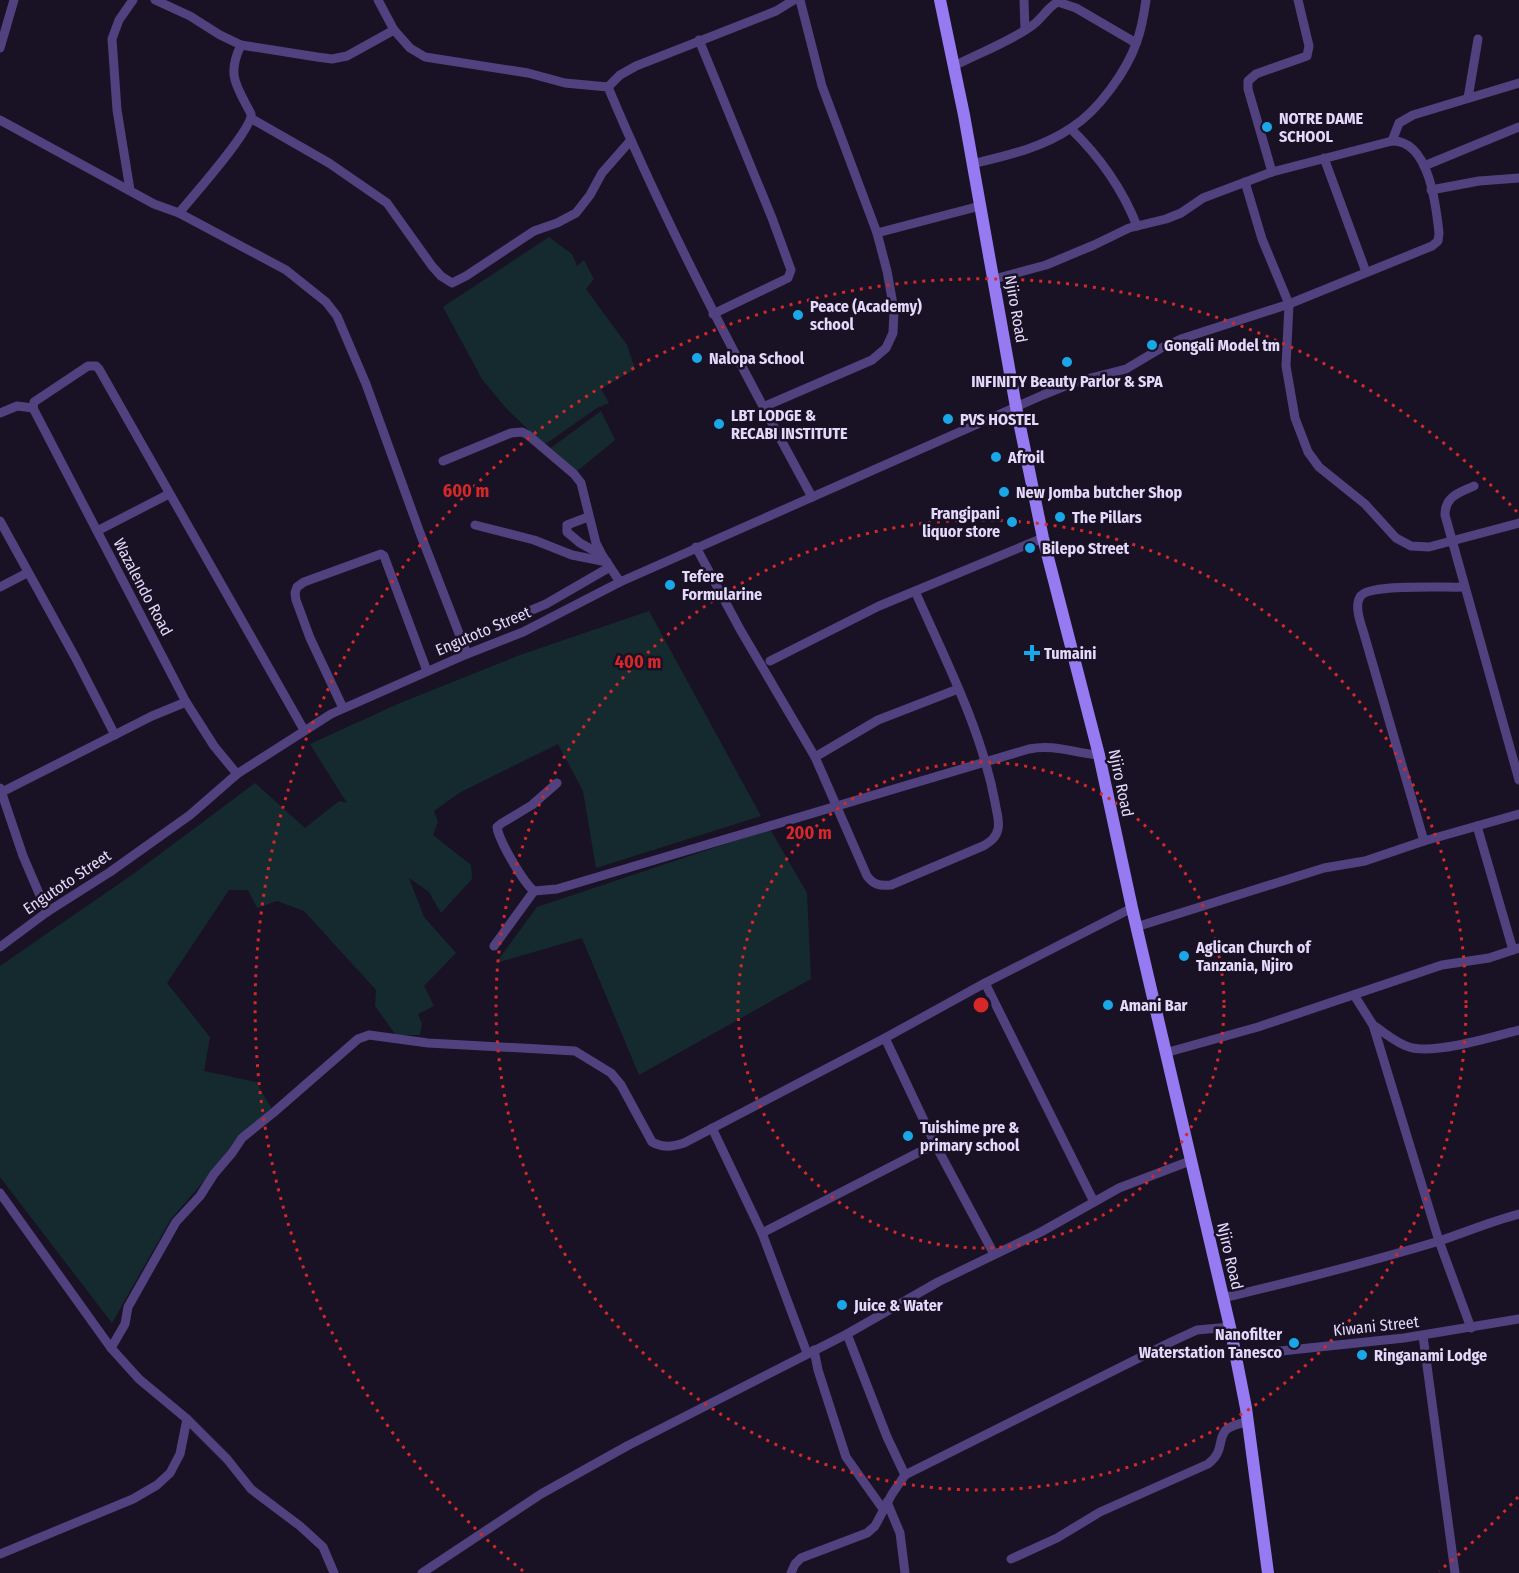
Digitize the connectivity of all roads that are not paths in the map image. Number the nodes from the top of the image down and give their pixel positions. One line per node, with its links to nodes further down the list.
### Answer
1 (14, 0): 18 (street)
2 (133, 0): 35 (street)
3 (155, 0): 17 (street)
4 (378, 0): 12 (street)
5 (794, 0): 15 (street)
6 (800, 0): 40 (street)
7 (940, 0): 19 (street, Njiro Road)
8 (1024, 0): 13 (street)
9 (1146, 0): 16 (street)
10 (1298, 0): 32 (street)
11 (1058, 1): 13 (street); 16 (street)
12 (394, 30): 17 (street); 21 (street)
13 (1025, 30): 19 (street)
14 (1478, 39): 22 (street)
15 (699, 40): 21 (street); 44 (street)
16 (1136, 43): 26 (street)
17 (241, 45): 23 (street)
18 (0, 48)
19 (954, 66): 30 (street, Njiro Road)
20 (1519, 83): 22 (street)
21 (609, 87): 27 (street)
22 (1468, 98): 28 (street)
23 (252, 119): 27 (street); 38 (street)
24 (0, 120): 35 (street)
25 (1519, 127): 31 (street)
26 (1071, 129): 30 (street); 39 (street)
27 (631, 140): 44 (street)
28 (1392, 141): 29 (street); 31 (street)
29 (1324, 158): 32 (street); 41 (street)
30 (972, 164): 37 (street, Njiro Road)
31 (1424, 166): 36 (street)
32 (1272, 172): 34 (street)
33 (1519, 178): 36 (street)
34 (1245, 182): 39 (street); 43 (street)
35 (130, 190): 38 (street)
36 (1431, 190): 41 (street, Engutoto Street)
37 (981, 206): 40 (street); 42 (street, Njiro Road)
38 (179, 213): 68 (street)
39 (1137, 226): 42 (street)
40 (877, 233): 45 (street)
41 (1366, 272): 43 (street, Engutoto Street)
42 (994, 279): 46 (street, Njiro Road)
43 (1289, 304): 46 (street, Engutoto Street); 59 (street)
44 (713, 314): 45 (street)
45 (763, 407): 52 (street)
46 (1016, 407): 52 (street, Engutoto Street); 58 (street, Njiro Road)
47 (33, 408): 48 (street); 51 (street); 57 (street, Wazalendo Road)
48 (0, 412)
49 (443, 461): 53 (street)
50 (1474, 486): 59 (street)
51 (169, 494): 57 (street); 74 (street)
52 (812, 497): 60 (street, Engutoto Street)
53 (588, 517): 61 (street); 61 (street)
54 (0, 521): 62 (street)
55 (1519, 523): 59 (street)
56 (476, 525): 61 (street)
57 (97, 531): 72 (street, Wazalendo Road)
58 (1043, 538): 66 (street); 76 (street, Njiro Road)
59 (1452, 541): 65 (street)
60 (696, 547): 63 (street, Engutoto Street); 77 (street)
61 (606, 562): 63 (street); 67 (street)
62 (27, 573): 64 (street); 75 (street)
63 (620, 582): 68 (street, Engutoto Street)
64 (0, 587)
65 (1465, 587): 80 (street); 86 (street)
66 (915, 591): 69 (street); 71 (street)
67 (513, 618)
68 (467, 654): 70 (street, Engutoto Street)
69 (770, 661)
70 (428, 671): 73 (street, Engutoto Street); 73 (street)
71 (958, 689): 77 (street); 78 (street)
72 (186, 702): 75 (street); 79 (street, Wazalendo Road)
73 (343, 708): 74 (street, Engutoto Street)
74 (304, 730): 79 (street, Engutoto Street)
75 (115, 735): 82 (street)
76 (1099, 755): 78 (street); 88 (street, Njiro Road)
77 (814, 758): 83 (street)
78 (986, 762): 83 (street); 83 (street)
79 (237, 774): 89 (street, Engutoto Street)
80 (1519, 780)
81 (557, 783): 87 (street)
82 (1, 790): 89 (street)
83 (835, 806): 87 (street)
84 (1519, 814): 85 (street)
85 (1477, 826): 86 (street); 93 (street)
86 (1424, 841): 90 (street)
87 (534, 891): 91 (street)
88 (1132, 908): 90 (street, Njiro Road); 94 (street)
89 (47, 912): 92 (street, Engutoto Street)
90 (1136, 927): 99 (street, Njiro Road)
91 (494, 946)
92 (0, 947)
93 (1516, 949): 95 (street)
94 (985, 983): 98 (street); 104 (street)
95 (1354, 994): 96 (street); 99 (street)
96 (1373, 1025): 97 (street); 107 (street)
97 (1519, 1030)
98 (885, 1038): 100 (street); 101 (street)
99 (1165, 1053): 102 (street, Njiro Road)
100 (712, 1128): 106 (street); 115 (street)
101 (935, 1144): 106 (street); 108 (street)
102 (1190, 1161): 104 (street); 109 (street, Njiro Road)
103 (0, 1193): 115 (street)
104 (1094, 1202): 108 (street)
105 (1519, 1214): 107 (street)
106 (762, 1233): 116 (street)
107 (1439, 1241): 109 (street); 112 (street)
108 (994, 1254): 113 (street)
109 (1223, 1298): 111 (street, Njiro Road)
110 (1519, 1319): 112 (street, Kiwani Street)
111 (1230, 1327): 117 (street, Njiro Road); 120 (street)
112 (1471, 1328): 114 (street, Kiwani Street)
113 (846, 1334): 116 (street); 120 (street)
114 (1423, 1336): 117 (street, Kiwani Street); 129 (street)
115 (111, 1348): 118 (street)
116 (810, 1351): 121 (street); 125 (street)
117 (1235, 1354): 119 (street, Njiro Road)
118 (187, 1419): 122 (street); 124 (street)
119 (1248, 1421): 123 (street); 128 (street, Njiro Road)
120 (905, 1475): 121 (street)
121 (885, 1505): 126 (street); 127 (street)
122 (0, 1554)
123 (1011, 1559)
124 (334, 1573)
125 (422, 1573)
126 (791, 1573)
127 (905, 1573)
128 (1268, 1573)
129 (1455, 1573)

